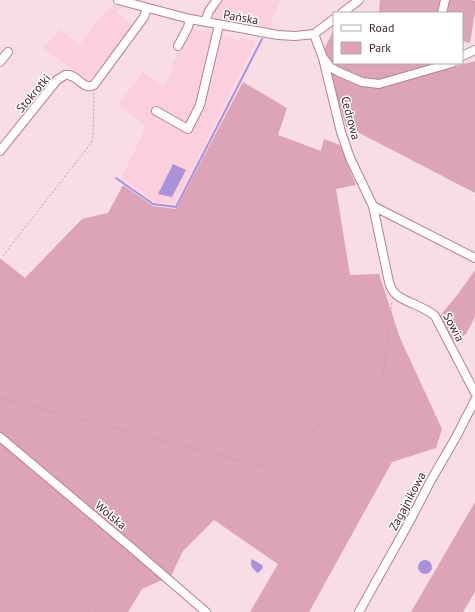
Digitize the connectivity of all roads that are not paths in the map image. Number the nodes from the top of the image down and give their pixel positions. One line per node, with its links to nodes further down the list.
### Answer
1 (118, 0): 5 (street, Pańska)
2 (217, 0): 10 (street)
3 (359, 0): 6 (street)
4 (445, 0): 7 (street)
5 (147, 8): 8 (street, Pańska); 21 (street, Stokrotki)
6 (343, 12)
7 (442, 12)
8 (190, 19): 10 (street, Pańska); 13 (street)
9 (333, 20): 12 (street)
10 (204, 22): 11 (street, Pańska)
11 (219, 25): 12 (street, Pańska); 20 (street)
12 (314, 34): 17 (street, Cedrowa)
13 (178, 46)
14 (473, 50): 16 (street)
15 (8, 52): 18 (street)
16 (463, 55)
17 (323, 58): 19 (street); 22 (street, Cedrowa)
18 (0, 62)
19 (446, 64)
20 (156, 111)
21 (0, 151)
22 (373, 206): 23 (street); 24 (street, Cedrowa)
23 (475, 258)
24 (393, 291): 25 (street, Sowia)
25 (475, 393)
26 (475, 400): 29 (street, Zagajnikowa)
27 (0, 437): 28 (street, Wolska)
28 (206, 612)
29 (359, 612)

